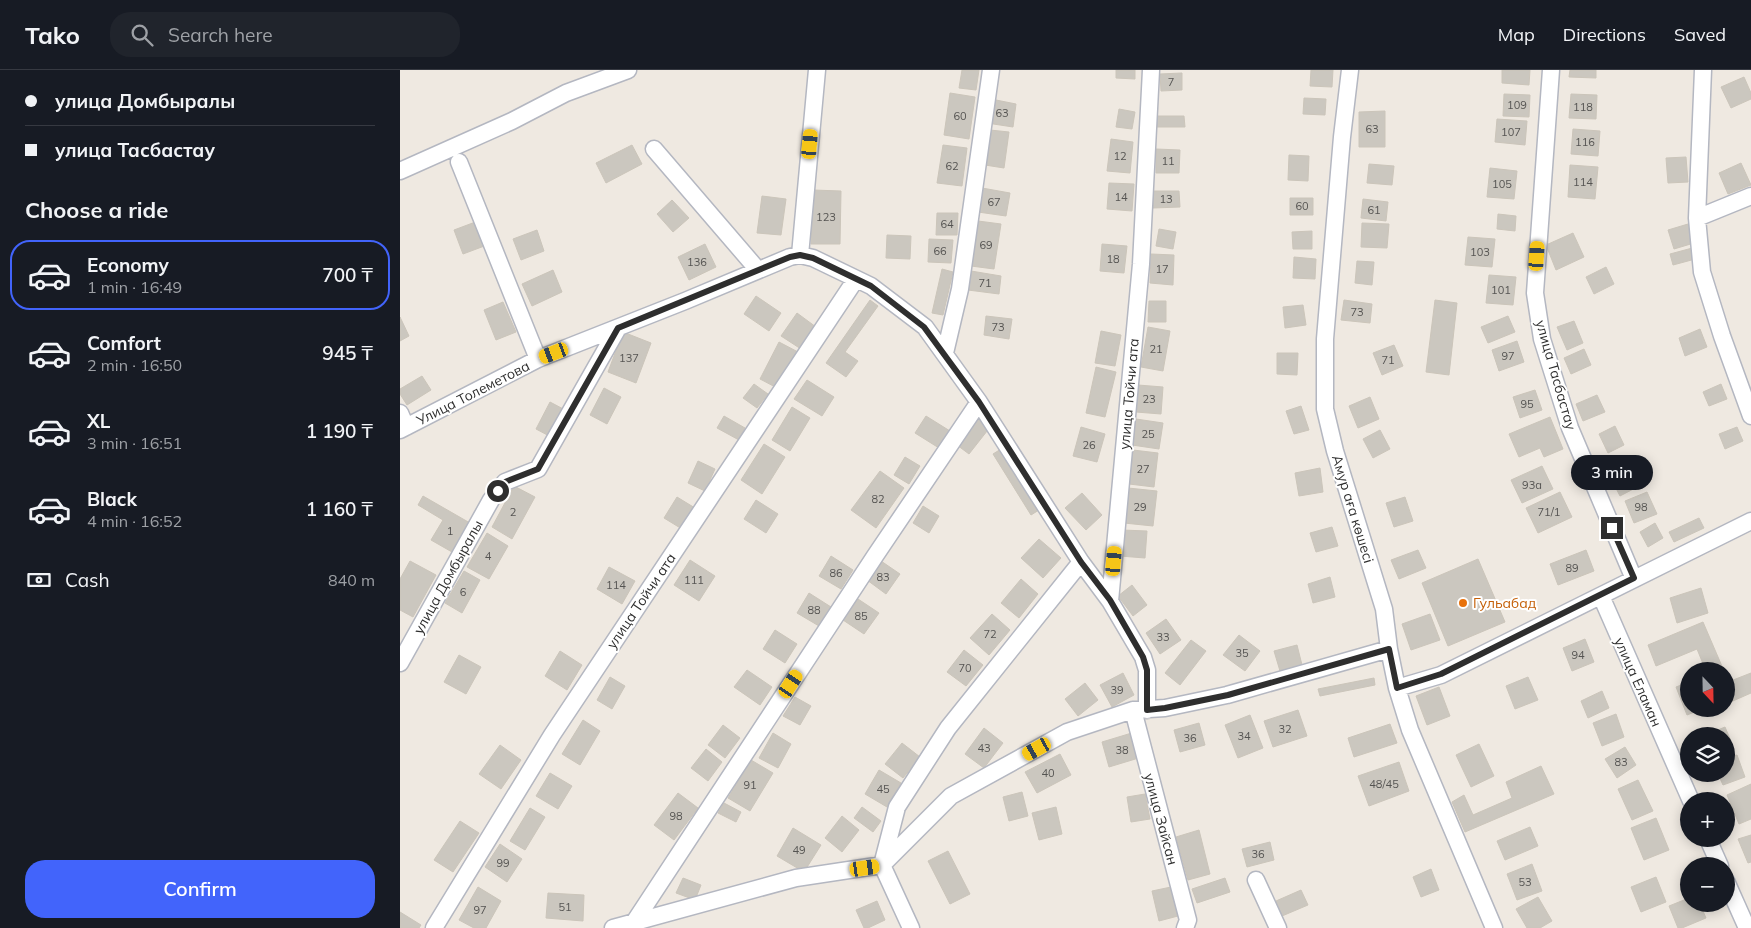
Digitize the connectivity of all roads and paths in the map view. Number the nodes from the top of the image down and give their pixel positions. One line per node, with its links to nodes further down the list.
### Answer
1 (628, 70): 10 (street)
2 (817, 70): 13 (street)
3 (991, 70): 17 (street)
4 (1151, 70): 26 (street, улица Тойчи ата)
5 (1350, 70): 27 (street, Амур аға көшесі)
6 (1551, 70): 24 (street, улица Тасбастау)
7 (1703, 70): 12 (street)
8 (654, 149): 14 (street)
9 (459, 162): 18 (street)
10 (400, 171)
11 (1751, 196): 12 (street)
12 (1697, 218): 20 (street)
13 (800, 255): 14 (street, Улица Толеметова); 15 (street)
14 (758, 270): 16 (street, Улица Толеметова)
15 (856, 279): 17 (street); 36 (street, улица Тойчи ата)
16 (618, 328): 18 (street, Улица Толеметова); 28 (street, улица Домбыралы)
17 (945, 353): 19 (street)
18 (538, 359): 21 (street, Улица Толеметова)
19 (979, 402): 23 (street); 35 (street)
20 (1750, 412)
21 (402, 423)
22 (1751, 521): 24 (street)
23 (1081, 562): 26 (street); 32 (street)
24 (1634, 578): 25 (street)
25 (1601, 596): 29 (street); 31 (street, улица Еламан)
26 (1110, 600): 30 (street)
27 (1389, 649): 29 (street, Амур аға көшесі); 30 (street)
28 (400, 663)
29 (1397, 688): 41 (street, Амур аға көшесі)
30 (1140, 710): 32 (street); 39 (street, улица Зайсан)
31 (1687, 792)
32 (882, 866): 35 (street); 38 (street)
33 (1256, 880): 40 (street)
34 (1735, 901): 42 (street)
35 (632, 926): 37 (street)
36 (434, 928)
37 (613, 928)
38 (911, 928)
39 (1185, 928)
40 (1278, 928)
41 (1494, 928)
42 (1747, 928)

